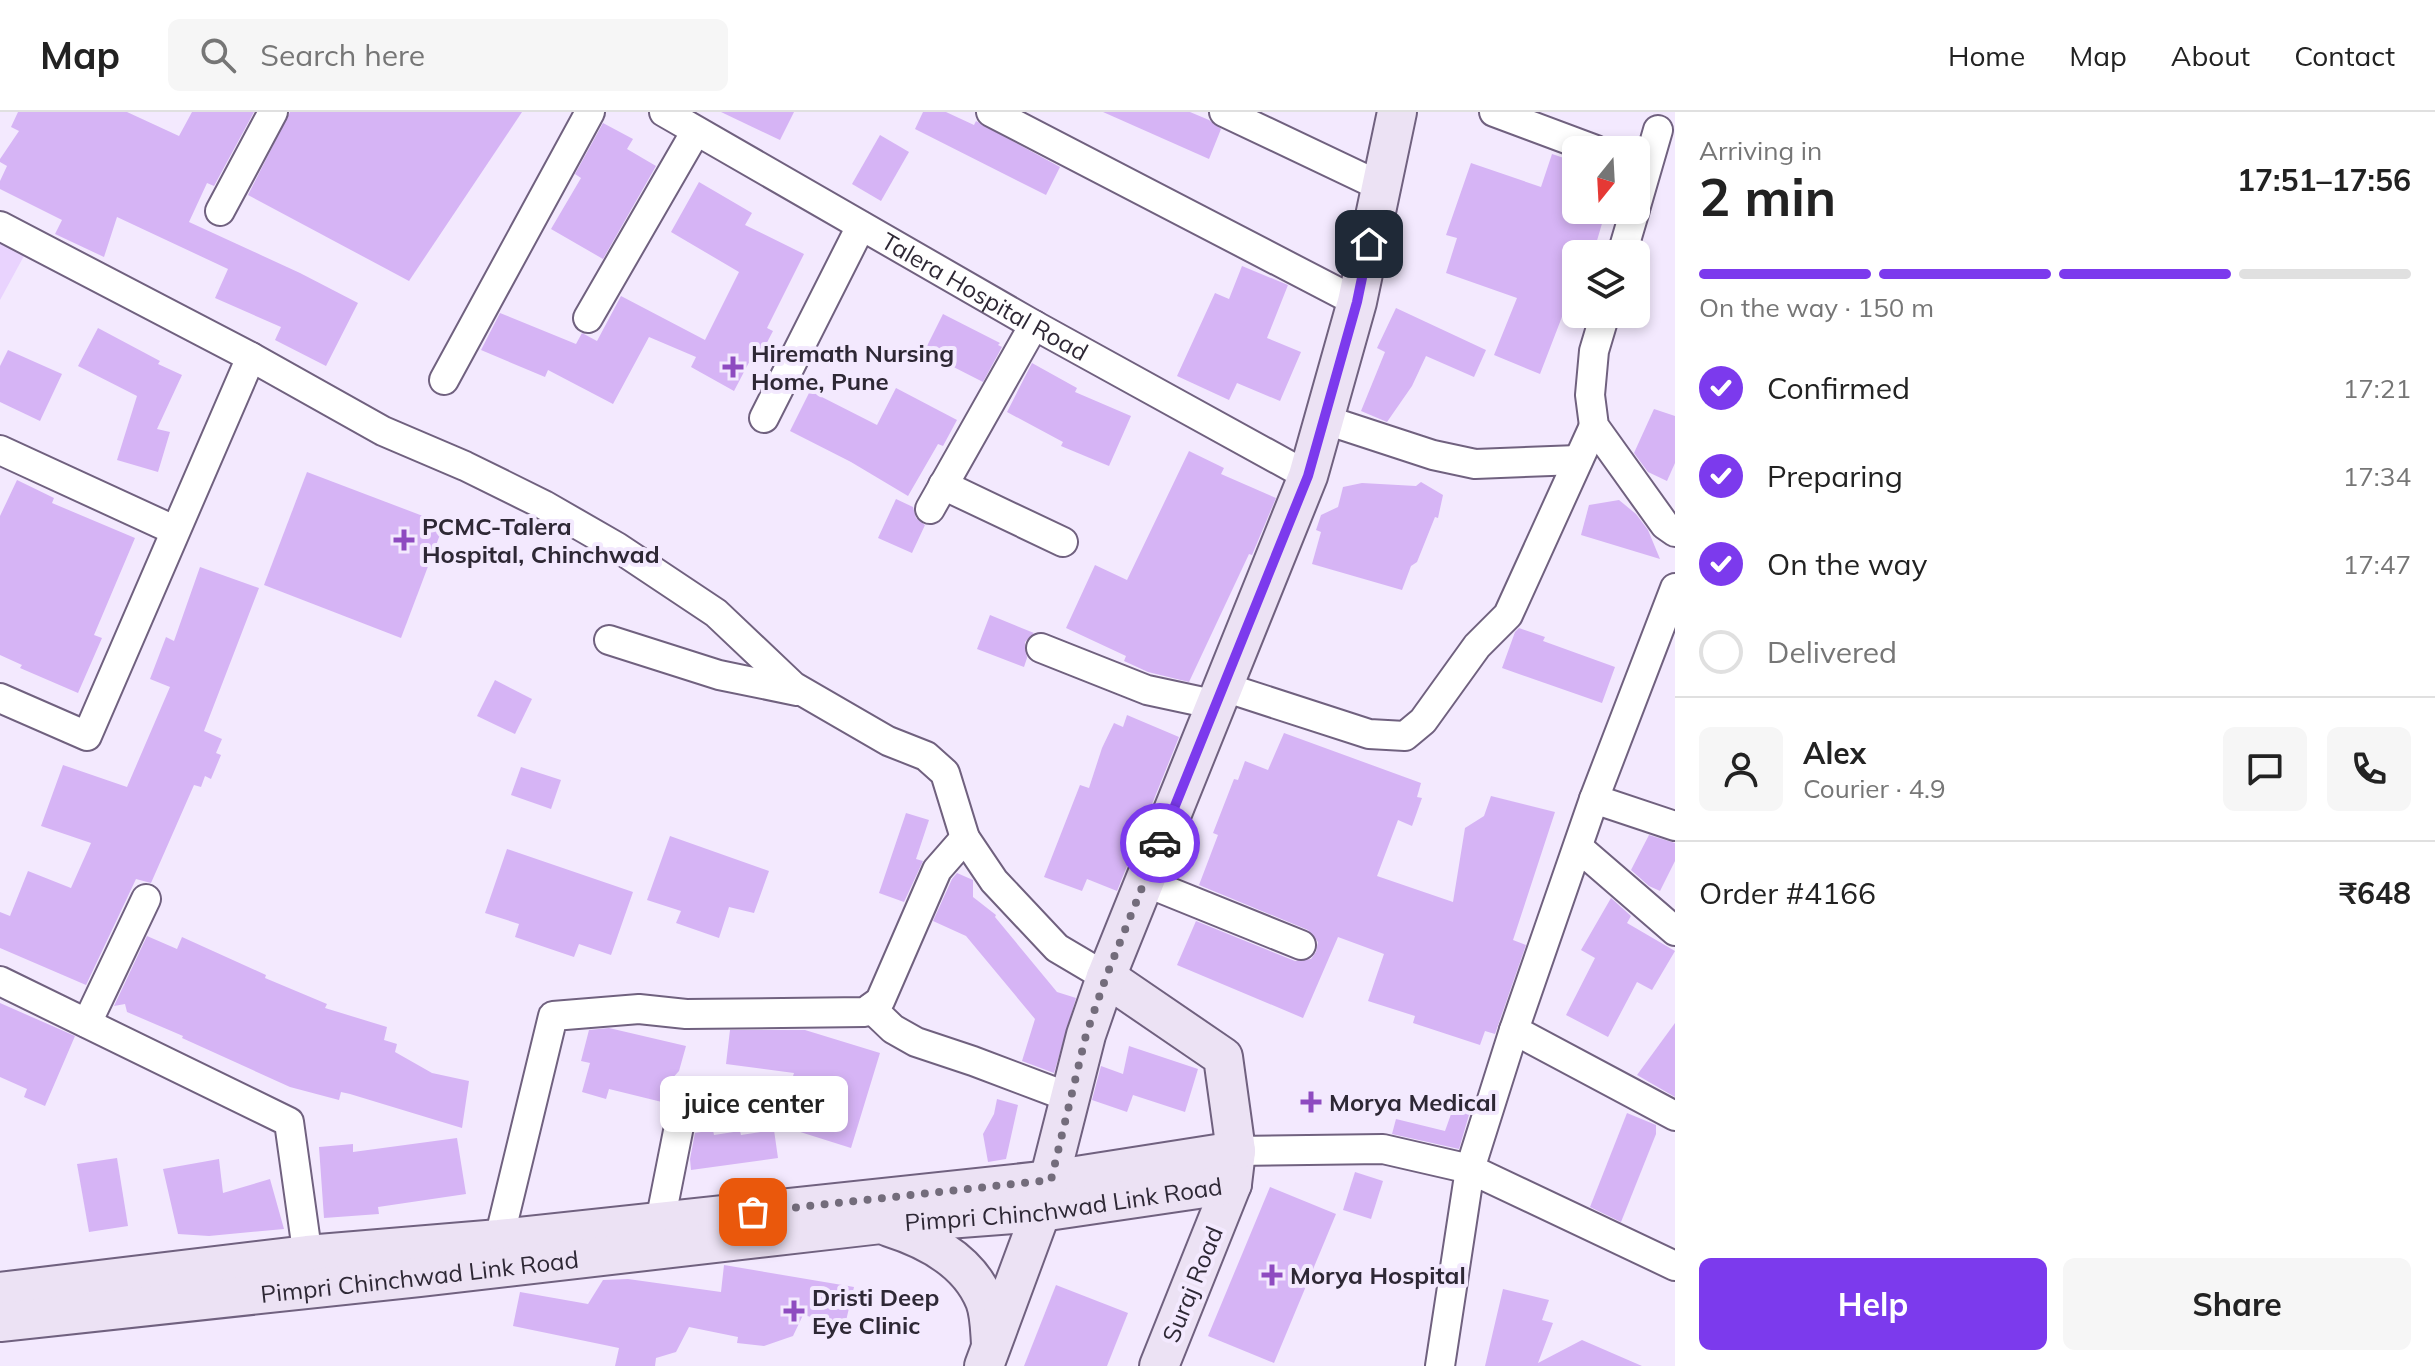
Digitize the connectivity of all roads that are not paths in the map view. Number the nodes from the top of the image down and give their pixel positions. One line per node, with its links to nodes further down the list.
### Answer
1 (273, 112): 13 (street)
2 (590, 112): 21 (street)
3 (664, 112): 9 (street, Talera Hospital Road)
4 (991, 112): 16 (street)
5 (1224, 112): 12 (street)
6 (1397, 112): 12 (main road)
7 (1494, 112): 10 (street)
8 (1662, 127): 11 (street)
9 (696, 131): 15 (street, Talera Hospital Road); 17 (street)
10 (1562, 137)
11 (1650, 151)
12 (1382, 187): 16 (main road)
13 (220, 211)
14 (0, 226): 20 (street)
15 (861, 226): 18 (street, Talera Hospital Road); 22 (street)
16 (1357, 302): 23 (main road)
17 (588, 318)
18 (1034, 325): 27 (street, Talera Hospital Road); 30 (street)
19 (1601, 328): 24 (street)
20 (251, 357): 29 (street); 34 (street)
21 (444, 380)
22 (764, 418)
23 (1323, 419): 26 (street); 27 (main road)
24 (1594, 426): 26 (street); 28 (street)
25 (0, 450): 29 (street)
26 (1578, 460): 35 (street)
27 (1308, 476): 35 (main road)
28 (1672, 521)
29 (174, 530): 36 (street)
30 (1063, 542)
31 (1675, 588): 37 (street)
32 (609, 640): 34 (street)
33 (1041, 648): 35 (street)
34 (806, 693): 39 (street)
35 (1220, 696): 41 (main road)
36 (0, 698)
37 (1594, 799): 38 (street); 40 (street)
38 (1675, 826)
39 (965, 838): 45 (street); 47 (street)
40 (1579, 848): 43 (street); 49 (street)
41 (1145, 882): 44 (street); 45 (main road)
42 (146, 899): 48 (street)
43 (1675, 931)
44 (1301, 945)
45 (1106, 977): 50 (main road); 53 (main road, Suraj Road)
46 (0, 981): 48 (street)
47 (871, 1008): 50 (street); 58 (street)
48 (87, 1023): 60 (street)
49 (1514, 1030): 52 (street); 54 (street)
50 (1071, 1098): 55 (main road)
51 (681, 1116): 57 (street)
52 (1675, 1116)
53 (1234, 1168): 54 (street, Pimpri Chinchwad Link Road); 55 (main road, Pimpri Chinchwad Link Road); 64 (main road, Suraj Road)
54 (1470, 1169): 59 (street, Pimpri Chinchwad Link Road); 65 (street)
55 (1046, 1196): 56 (main road, Pimpri Chinchwad Link Road); 63 (main road)
56 (878, 1212): 57 (main road, Pimpri Chinchwad Link Road); 60 (main road, Pimpri Chinchwad Link Road); 63 (main road)
57 (660, 1222): 58 (main road, Pimpri Chinchwad Link Road)
58 (499, 1239): 60 (main road, Pimpri Chinchwad Link Road)
59 (1675, 1266)
60 (310, 1272): 61 (main road, Pimpri Chinchwad Link Road); 62 (main road, Pimpri Chinchwad Link Road)
61 (0, 1292)
62 (0, 1322)
63 (988, 1355)
64 (1159, 1366)
65 (1440, 1366)

